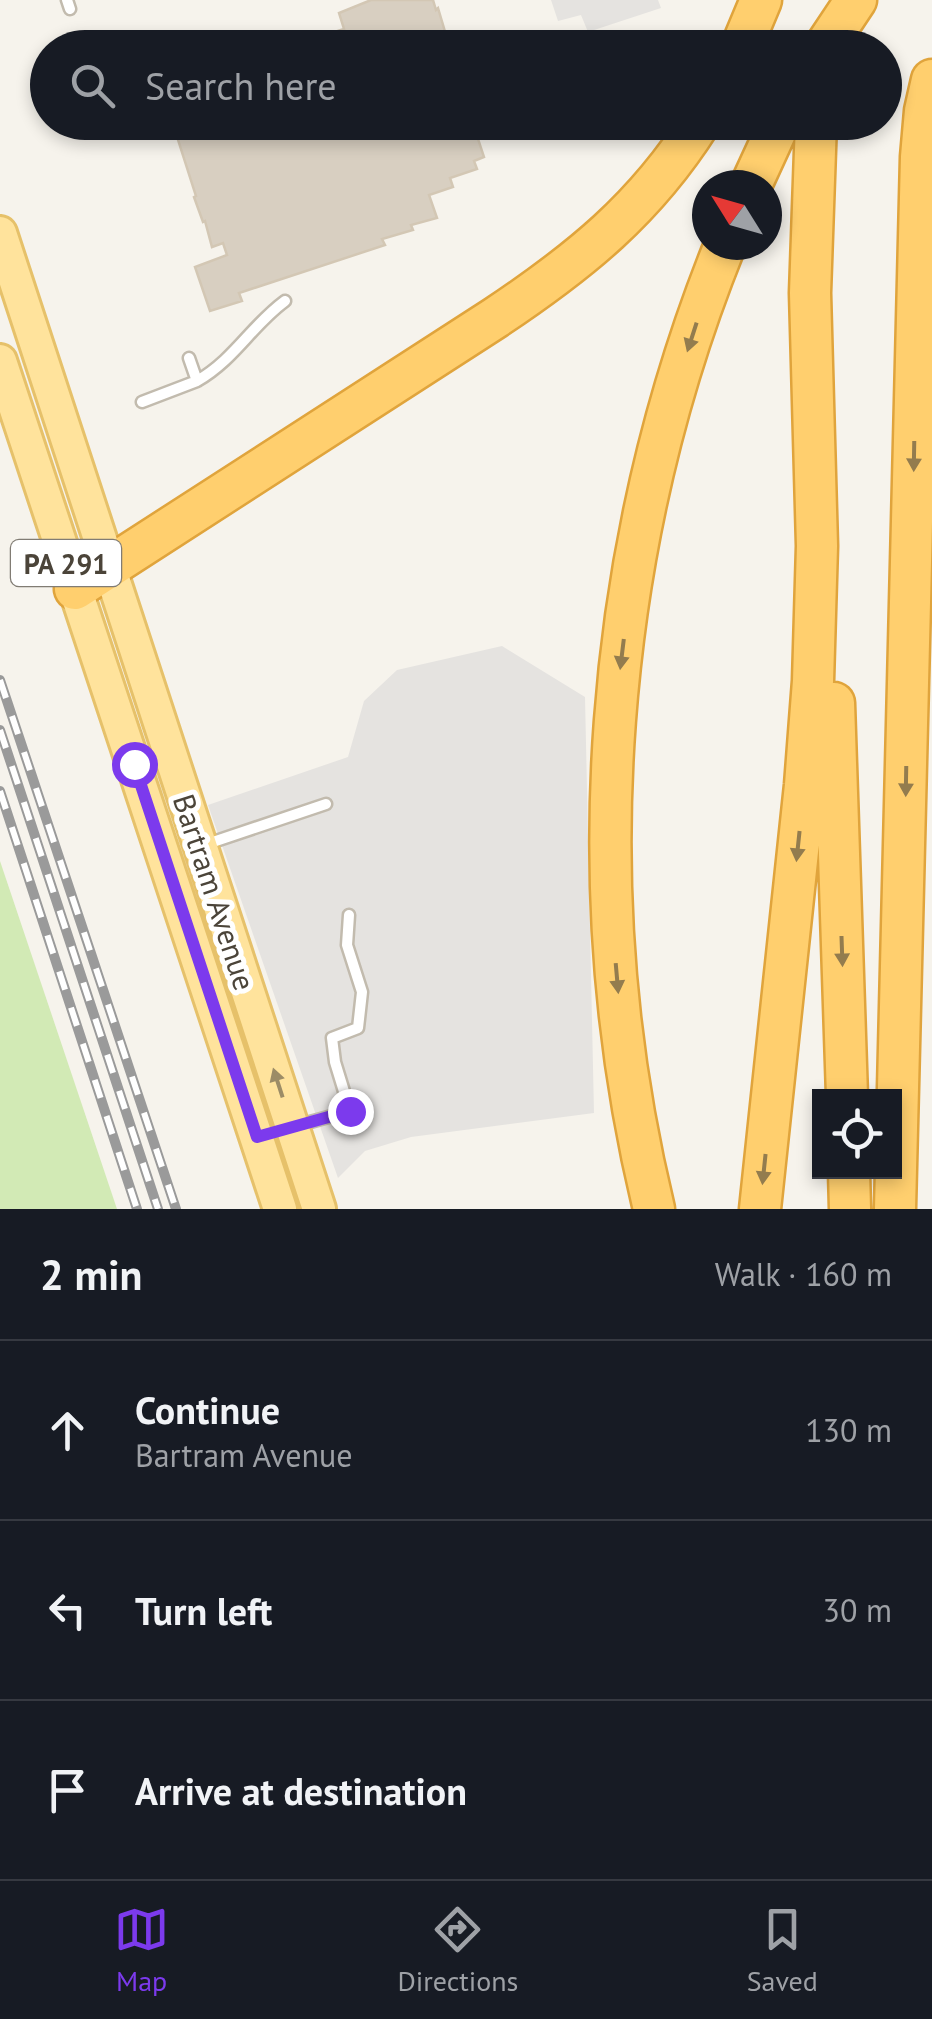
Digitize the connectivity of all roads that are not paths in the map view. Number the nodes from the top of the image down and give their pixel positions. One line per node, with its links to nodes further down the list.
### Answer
1 (761, 0): 4 (highway)
2 (822, 0): 5 (highway)
3 (856, 0): 6 (highway)
4 (748, 30)
5 (821, 30)
6 (834, 30)
7 (932, 80): 34 (highway, one-way to 34)
8 (688, 140): 20 (highway)
9 (771, 140): 11 (highway)
10 (815, 140): 12 (highway)
11 (757, 170)
12 (814, 189): 25 (highway, one-way to 25); 32 (highway, one-way to 32)
13 (0, 234): 20 (main road, Bartram Avenue / PA 291)
14 (720, 260): 31 (highway, one-way to 31)
15 (286, 301): 18 (lane)
16 (189, 358): 18 (lane)
17 (0, 361): 21 (main road, Bartram Avenue / PA 291)
18 (197, 381): 19 (lane)
19 (142, 402)
20 (108, 567): 21 (highway); 23 (main road, Bartram Avenue / PA 291)
21 (75, 589): 27 (main road, Bartram Avenue / PA 291)
22 (326, 804): 23 (lane)
23 (200, 846): 26 (main road, Bartram Avenue / PA 291, one-way to 23)
24 (349, 915): 26 (lane)
25 (846, 1089)
26 (292, 1127): 27 (lane); 30 (main road, Bartram Avenue / PA 291)
27 (257, 1137): 29 (main road, Bartram Avenue / PA 291)
28 (849, 1179): 33 (highway)
29 (280, 1209)
30 (319, 1209)
31 (654, 1209)
32 (760, 1209)
33 (850, 1209)
34 (895, 1209)

